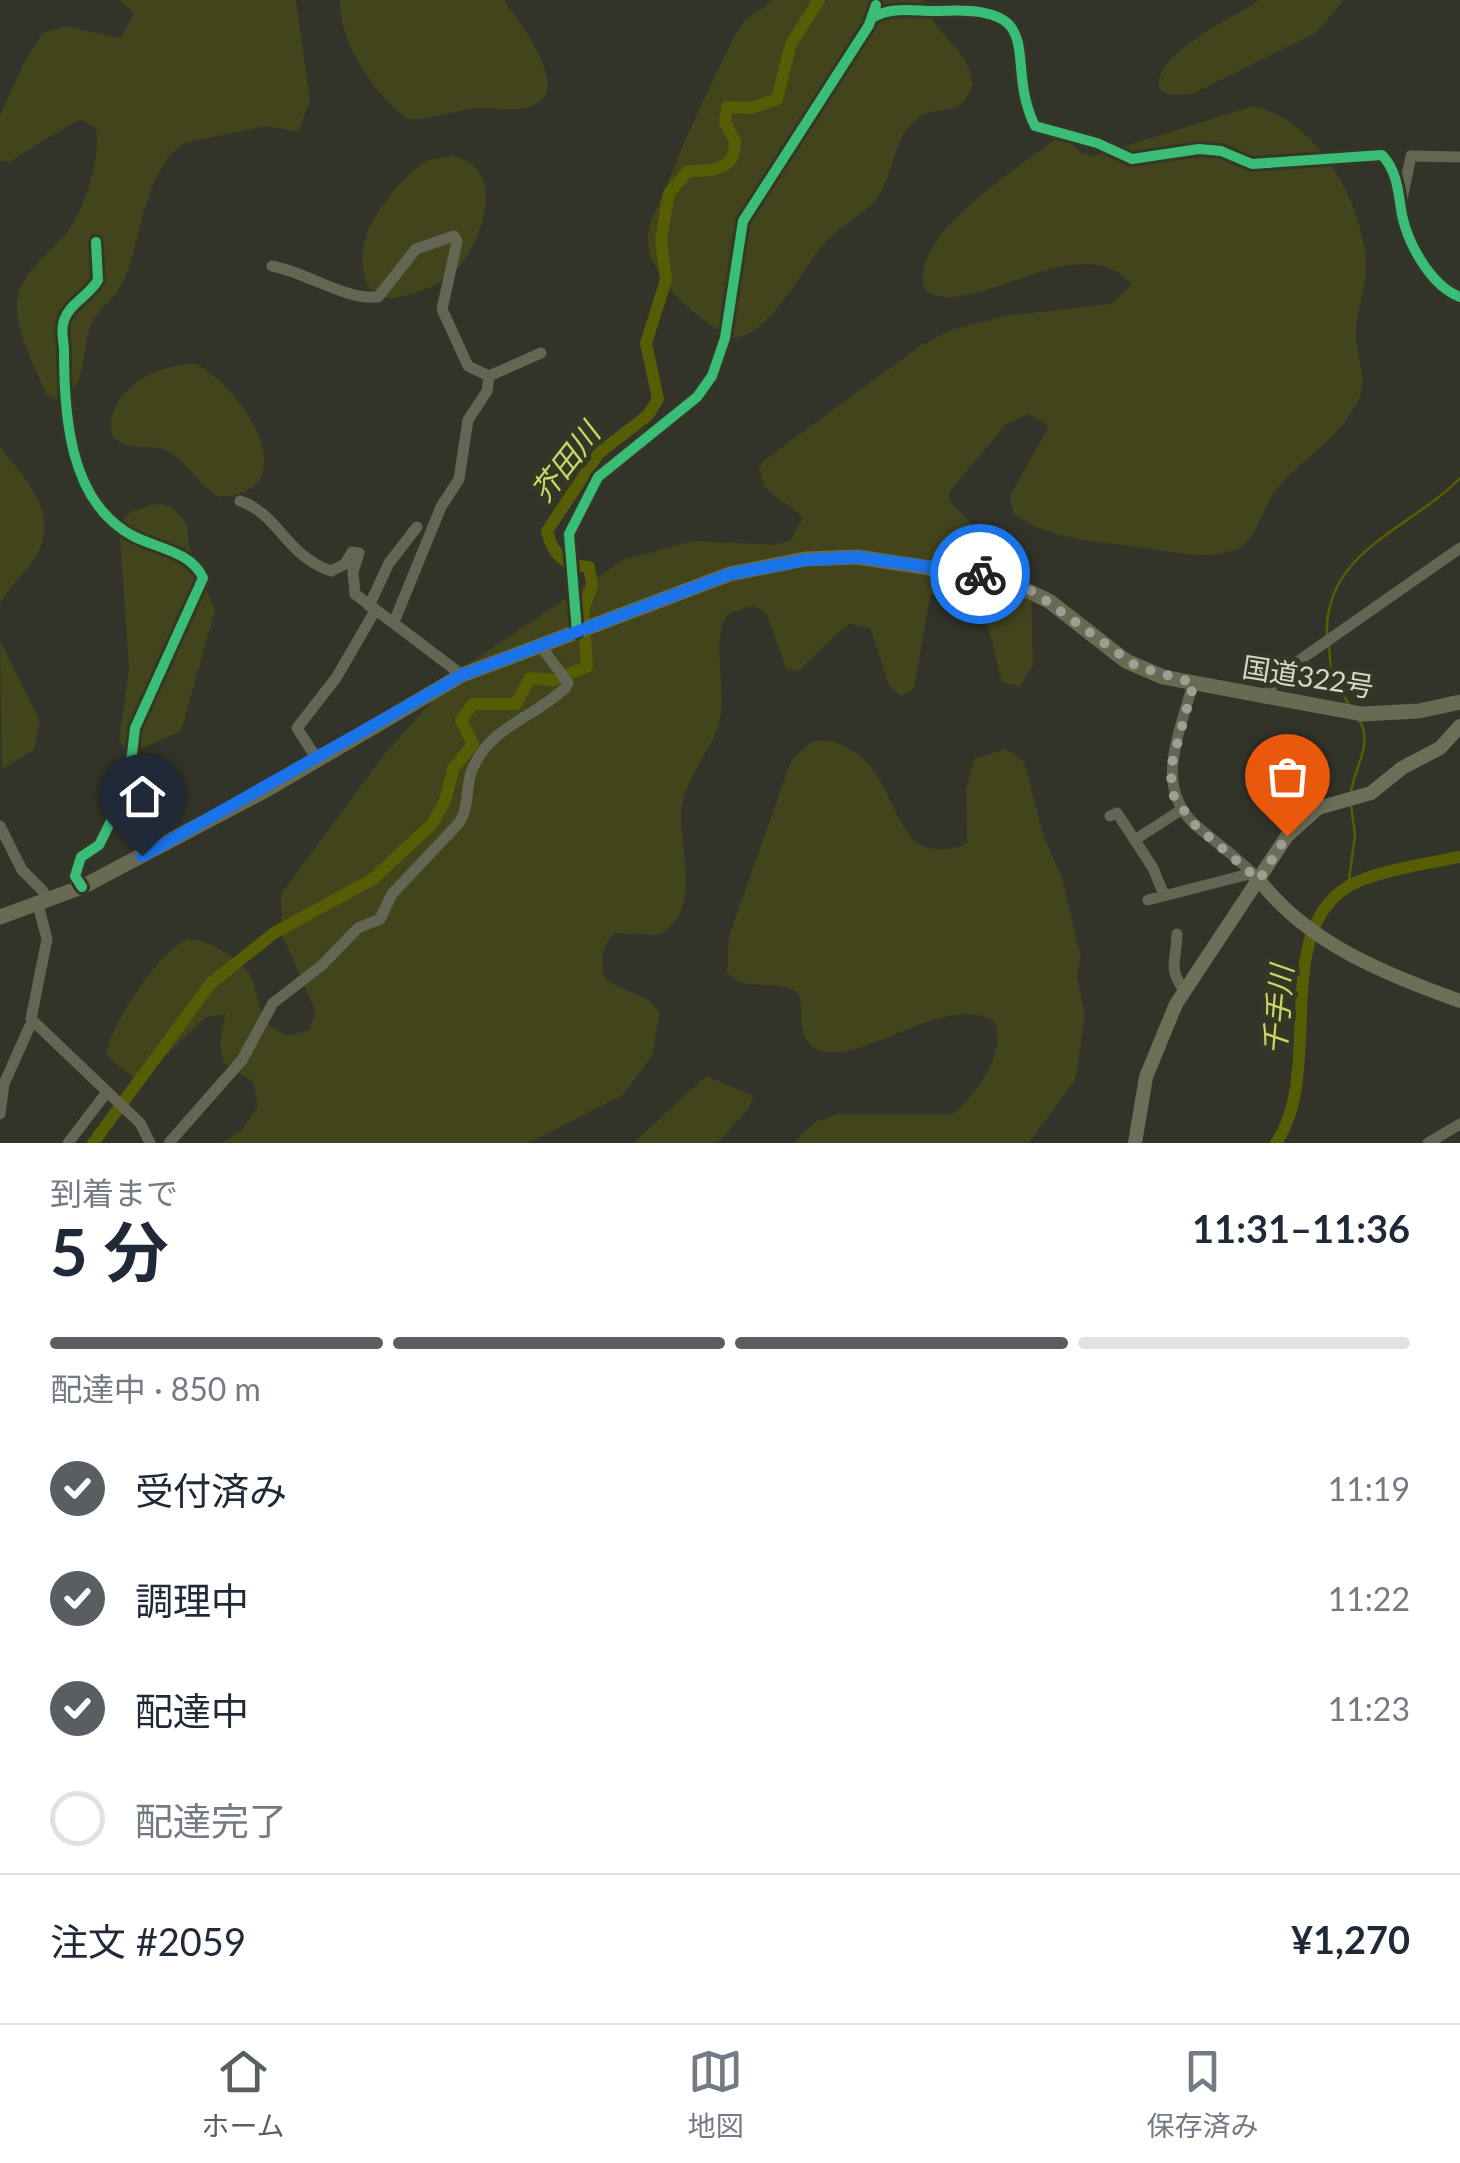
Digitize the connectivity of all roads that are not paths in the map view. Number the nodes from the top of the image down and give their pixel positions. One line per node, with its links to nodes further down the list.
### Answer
1 (877, 0): 2 (street)
2 (872, 18): 4 (street); 15 (street)
3 (1460, 157): 4 (street)
4 (1401, 203): 7 (street)
5 (96, 242): 28 (street)
6 (272, 266): 9 (street)
7 (1460, 297)
8 (541, 353): 9 (street)
9 (488, 376): 11 (street)
10 (240, 501): 13 (street)
11 (430, 536): 13 (street); 14 (street)
12 (1460, 548): 19 (street)
13 (372, 608): 14 (street); 22 (street)
14 (394, 622): 17 (street)
15 (579, 630): 16 (highway, 国道322号); 18 (highway, 国道322号)
16 (540, 645): 17 (highway, 国道322号); 42 (street)
17 (462, 675): 22 (highway, 国道322号)
18 (1194, 683): 19 (highway, 国道322号); 23 (street)
19 (1266, 698): 20 (highway, 国道322号)
20 (1460, 702)
21 (1460, 726): 27 (main road)
22 (317, 759): 28 (highway, 国道322号)
23 (1181, 810): 26 (street); 27 (street)
24 (1110, 816): 26 (street)
25 (0, 826): 31 (street)
26 (1136, 839): 29 (street)
27 (1256, 876): 29 (street); 34 (main road); 35 (main road)
28 (82, 887): 31 (highway, 国道322号)
29 (1164, 896): 30 (street)
30 (1148, 900)
31 (42, 903): 32 (highway, 国道322号); 36 (street)
32 (0, 916)
33 (1177, 934): 34 (street)
34 (1184, 989): 43 (main road)
35 (1460, 1001)
36 (32, 1021): 37 (street); 38 (street)
37 (108, 1092): 40 (street); 41 (street)
38 (0, 1114)
39 (1460, 1124): 44 (street)
40 (68, 1143)
41 (150, 1143)
42 (169, 1143)
43 (1136, 1143)
44 (1428, 1143)

